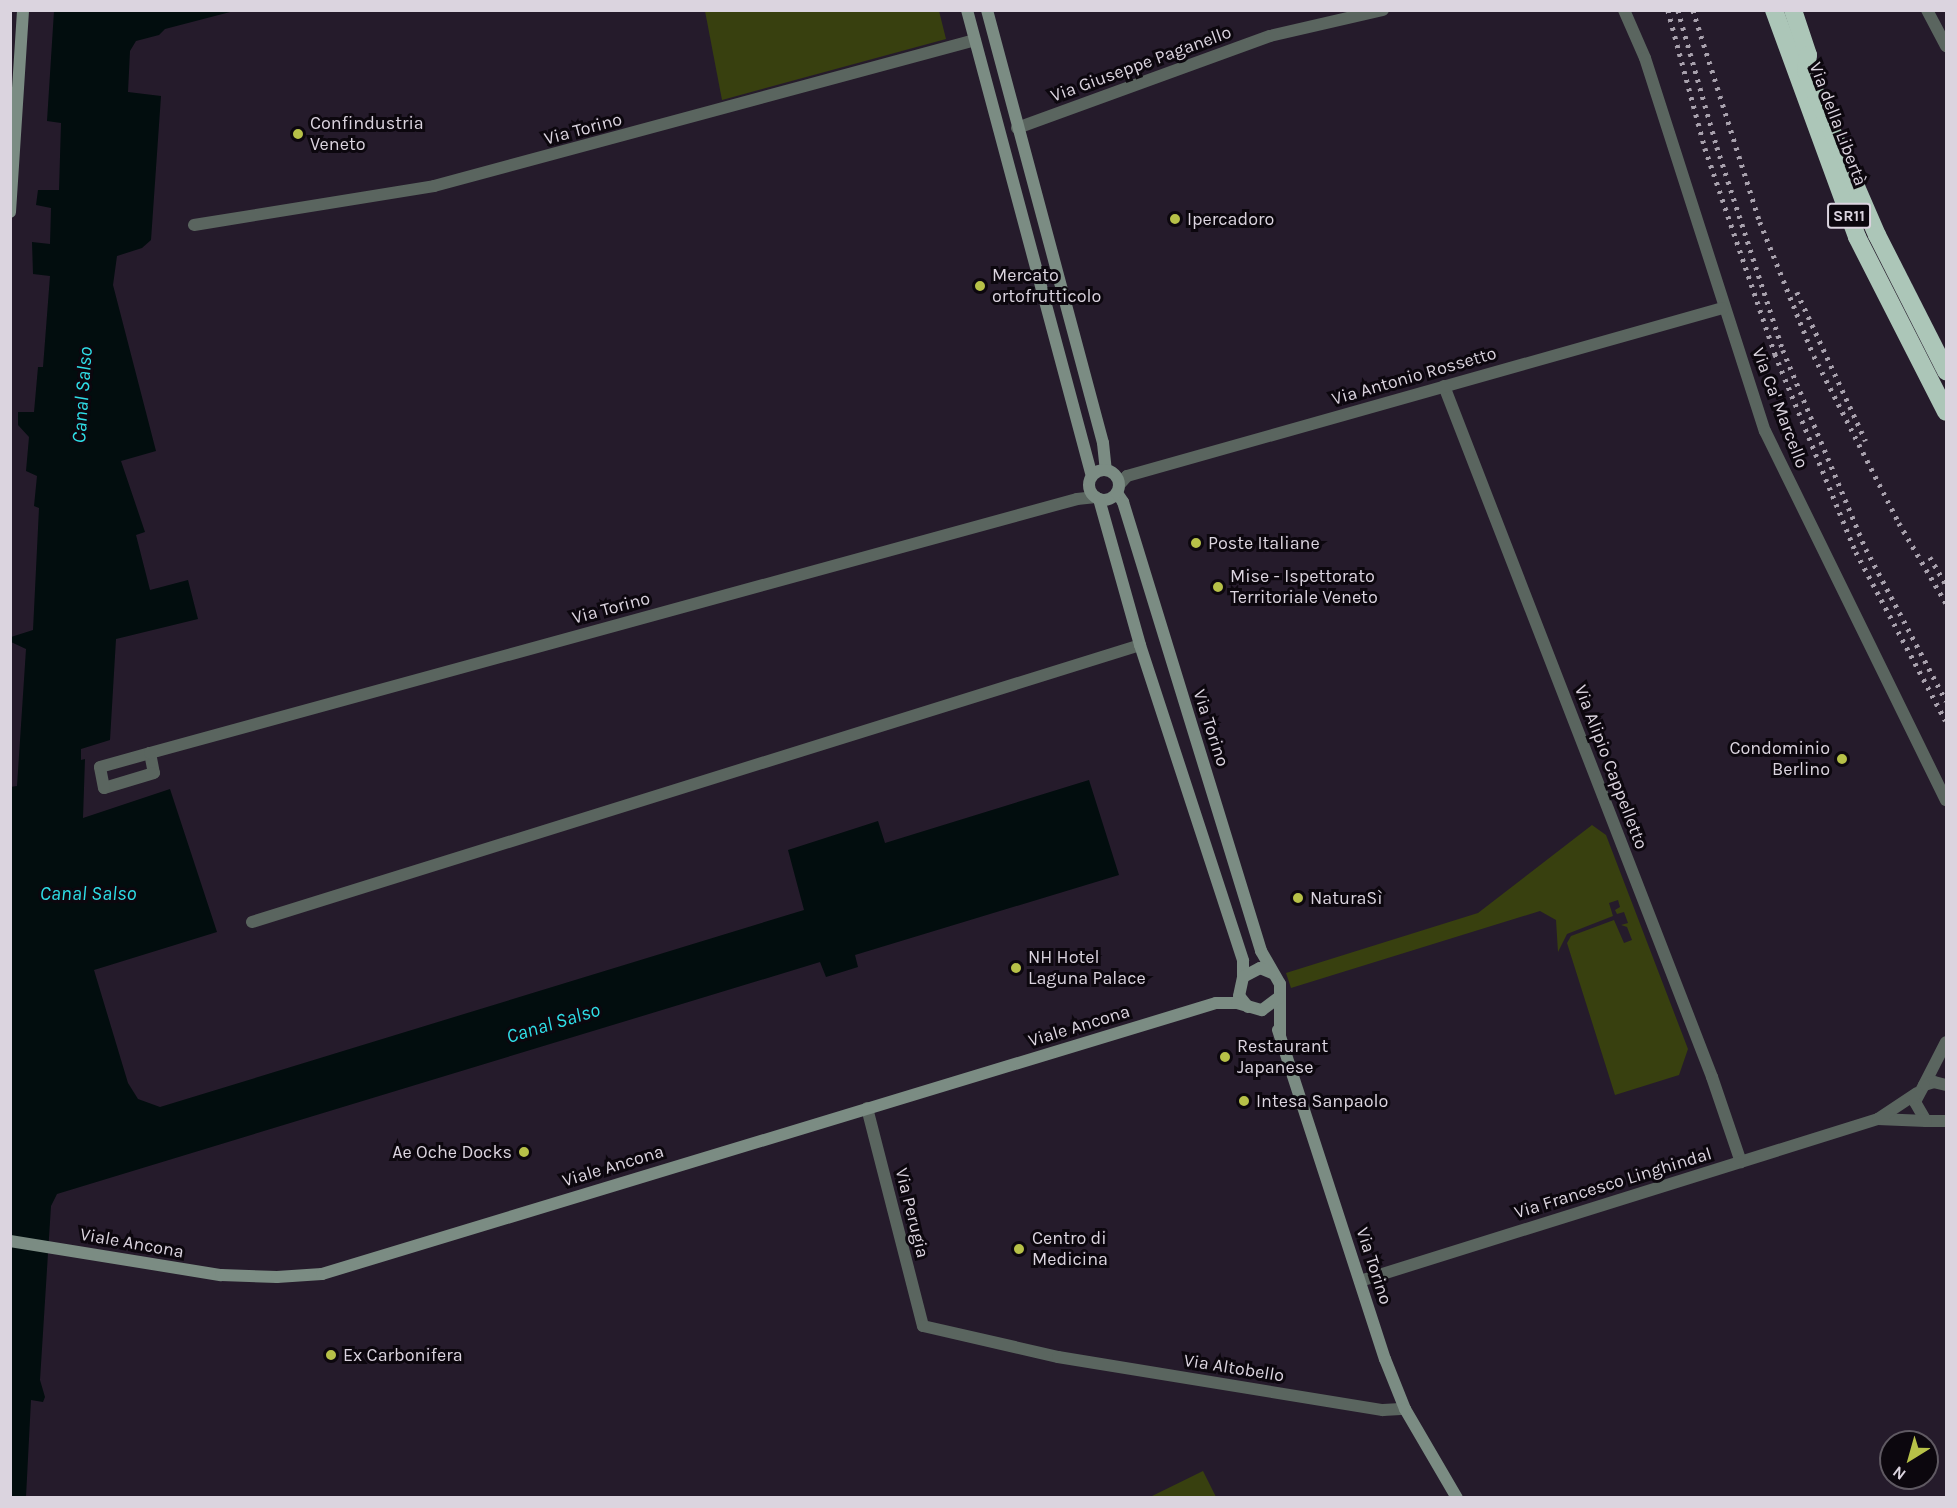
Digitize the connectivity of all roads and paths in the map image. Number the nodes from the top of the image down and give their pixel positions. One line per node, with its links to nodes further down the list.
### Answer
1 (23, 10): 12 (street)
2 (967, 10): 9 (street)
3 (987, 10): 13 (street)
4 (1383, 10): 13 (street, Via Giuseppe Paganello)
5 (1624, 10): 16 (street, Via Ca' Marcello)
6 (1774, 10): 20 (highway, Via della Libertà / SR11)
7 (1793, 10): 11 (highway, Via della Libertà / SR11)
8 (1927, 10): 10 (street)
9 (975, 40): 15 (street, Via Torino); 23 (street)
10 (1947, 46)
11 (1806, 71): 17 (street); 18 (highway, Via della Libertà / SR11)
12 (13, 124): 14 (street)
13 (1017, 128): 21 (street)
14 (10, 212)
15 (194, 225)
16 (1723, 308): 19 (street, Via Antonio Rossetto); 26 (street, Via Ca' Marcello)
17 (1947, 354)
18 (1947, 371)
19 (1444, 386): 22 (street, Via Antonio Rossetto); 41 (street, Via Alipio Cappelletto)
20 (1947, 412)
21 (1106, 470): 22 (street, Via Torino); 23 (street)
22 (1118, 489): 23 (street); 28 (street, Via Torino)
23 (1094, 490): 24 (street); 25 (street, Via Torino)
24 (1140, 645): 27 (street); 29 (street)
25 (150, 753)
26 (1947, 800)
27 (252, 922)
28 (1272, 973): 29 (street); 30 (street, Via Torino)
29 (1241, 979): 31 (street, Viale Ancona); 32 (street)
30 (1278, 998): 33 (street); 34 (street, Via Torino)
31 (1216, 1003): 32 (street, Viale Ancona); 38 (street, Viale Ancona)
32 (1248, 1007): 33 (street)
33 (1262, 1010): 34 (street, Via Torino)
34 (1280, 1035): 43 (street, Via Torino)
35 (1947, 1042): 37 (street)
36 (1947, 1085): 37 (street)
37 (1921, 1089): 39 (street, Via Francesco Linghindal); 40 (street)
38 (867, 1108): 42 (street, Viale Ancona); 44 (street, Via Perugia)
39 (1878, 1119): 40 (street, Via Francesco Linghindal); 41 (street, Via Francesco Linghindal)
40 (1939, 1123)
41 (1741, 1162): 43 (street, Via Francesco Linghindal)
42 (10, 1241)
43 (1360, 1281): 45 (street, Via Torino)
44 (923, 1326): 45 (street, Via Altobello)
45 (1405, 1409): 46 (street, Via Torino)
46 (1457, 1497)

